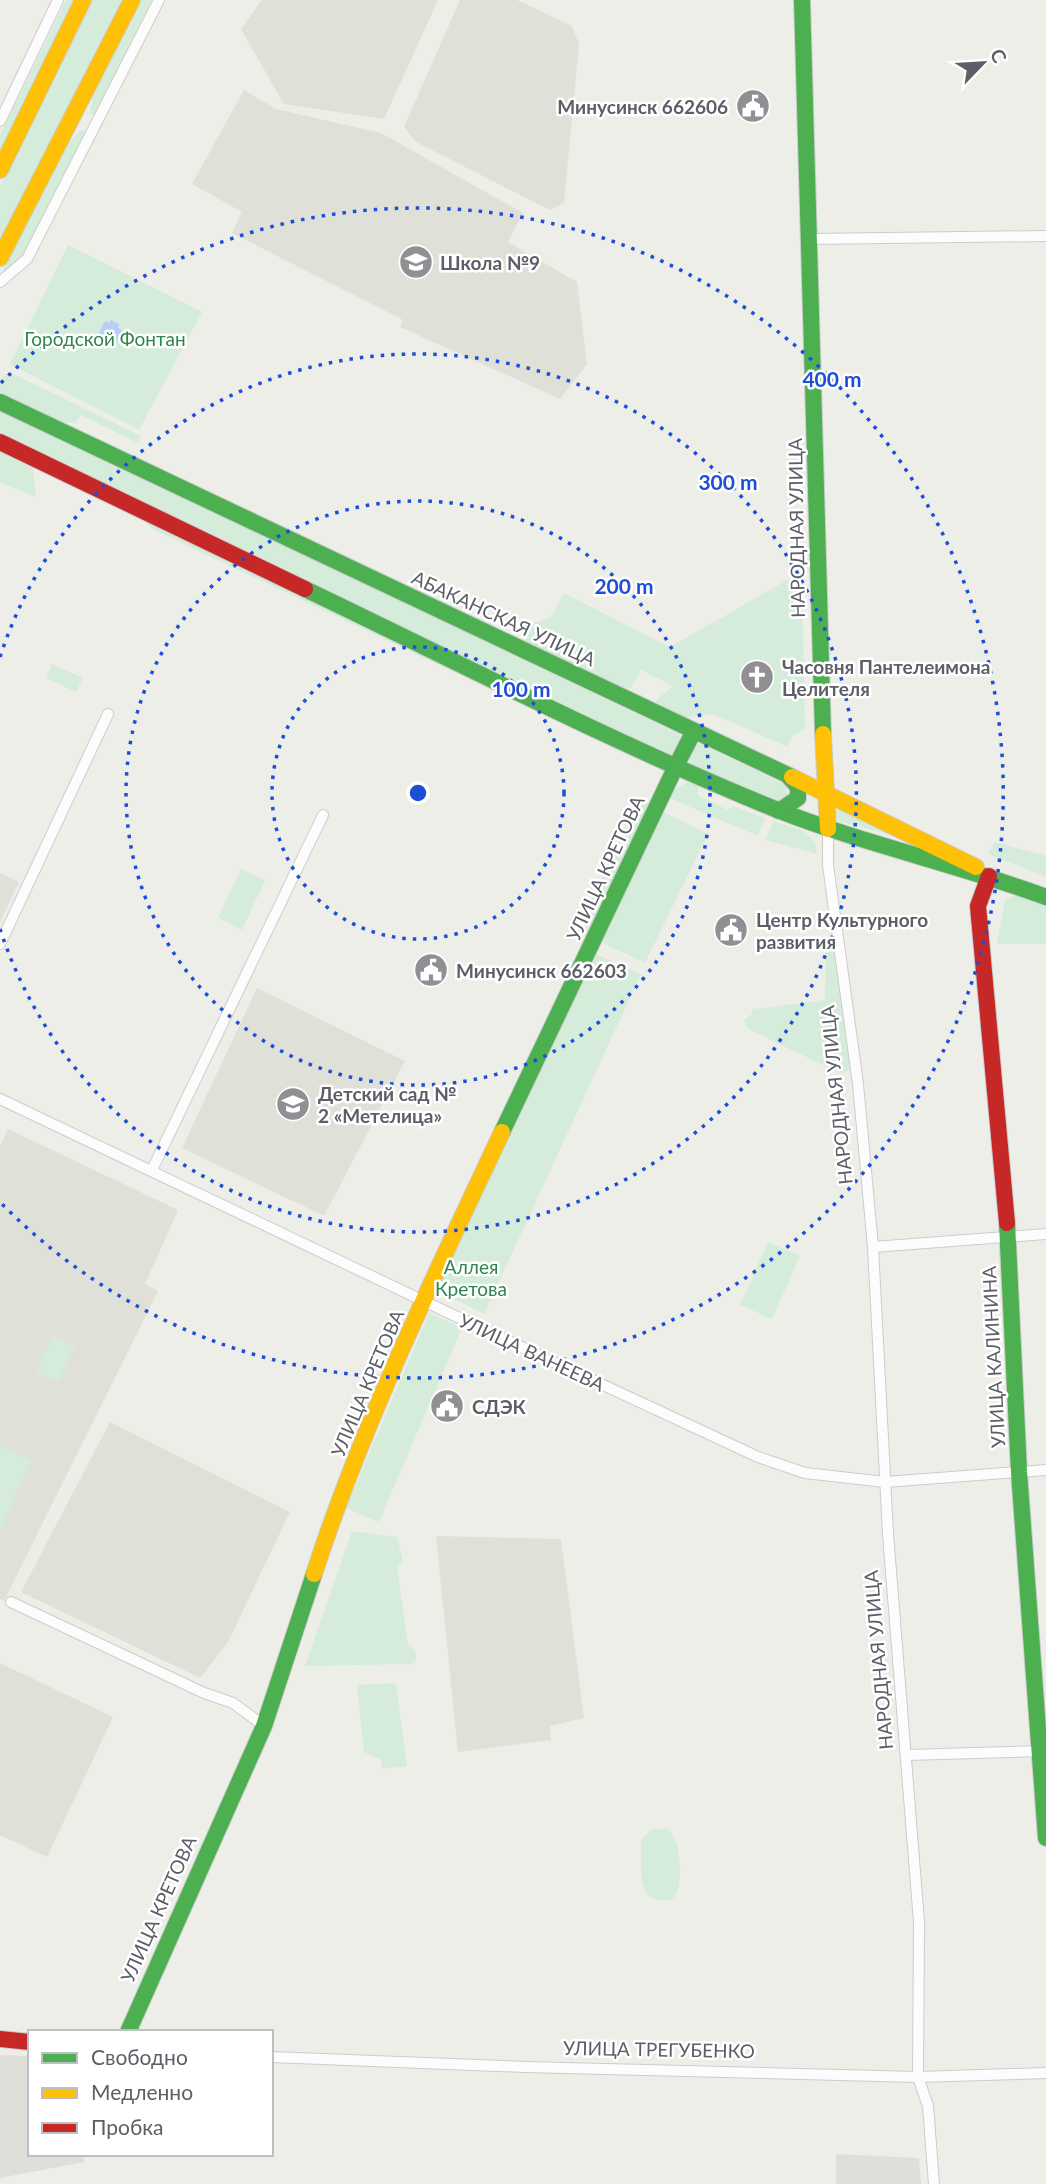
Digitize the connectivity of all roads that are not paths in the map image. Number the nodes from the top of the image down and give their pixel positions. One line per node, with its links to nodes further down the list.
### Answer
1 (58, 0): 6 (street)
2 (83, 0): 7 (street)
3 (132, 0): 10 (street)
4 (159, 0): 11 (street)
5 (802, 0): 9 (street, НАРОДНАЯ УЛИЦА)
6 (0, 121)
7 (0, 170)
8 (1046, 236): 9 (street)
9 (811, 239): 18 (street, НАРОДНАЯ УЛИЦА)
10 (0, 258)
11 (0, 282)
12 (0, 401): 15 (street, АБАКАНСКАЯ УЛИЦА)
13 (0, 442): 16 (street, АБАКАНСКАЯ УЛИЦА)
14 (108, 714): 24 (street)
15 (694, 731): 16 (street, УЛИЦА КРЕТОВА); 17 (street, АБАКАНСКАЯ УЛИЦА)
16 (677, 764): 19 (street, АБАКАНСКАЯ УЛИЦА); 30 (street, УЛИЦА КРЕТОВА)
17 (789, 777): 18 (street, АБАКАНСКАЯ УЛИЦА); 19 (street)
18 (825, 793): 21 (street, НАРОДНАЯ УЛИЦА); 22 (street, АБАКАНСКАЯ УЛИЦА)
19 (779, 811): 21 (street, АБАКАНСКАЯ УЛИЦА)
20 (323, 815): 26 (street)
21 (828, 829): 22 (street, АБАКАНСКАЯ УЛИЦА); 29 (street, НАРОДНАЯ УЛИЦА)
22 (989, 876): 23 (street, АБАКАНСКАЯ УЛИЦА); 28 (street, УЛИЦА КАЛИНИНА)
23 (1046, 897)
24 (0, 944)
25 (0, 1099): 26 (street, УЛИЦА ВАНЕЕВА)
26 (152, 1170): 30 (street, УЛИЦА ВАНЕЕВА)
27 (1046, 1234): 28 (street)
28 (1008, 1237): 29 (street); 32 (street, УЛИЦА КАЛИНИНА)
29 (873, 1247): 33 (street, НАРОДНАЯ УЛИЦА)
30 (425, 1301): 33 (street, УЛИЦА ВАНЕЕВА); 35 (street, УЛИЦА КРЕТОВА)
31 (1046, 1470): 32 (street, УЛИЦА ВАНЕЕВА)
32 (1019, 1472): 33 (street, УЛИЦА ВАНЕЕВА); 36 (street, УЛИЦА КАЛИНИНА)
33 (885, 1482): 37 (street, НАРОДНАЯ УЛИЦА)
34 (11, 1602): 35 (street)
35 (264, 1726): 39 (street, УЛИЦА КРЕТОВА)
36 (1043, 1751): 37 (street); 38 (street, УЛИЦА КАЛИНИНА)
37 (907, 1755): 44 (street, НАРОДНАЯ УЛИЦА)
38 (1046, 1838)
39 (129, 2030)
40 (0, 2039): 41 (street)
41 (28, 2042)
42 (273, 2057): 44 (street, УЛИЦА ТРЕГУБЕНКО)
43 (1046, 2073): 44 (street, УЛИЦА ТРЕГУБЕНКО)
44 (918, 2077): 45 (street, НАРОДНАЯ УЛИЦА)
45 (934, 2184)

